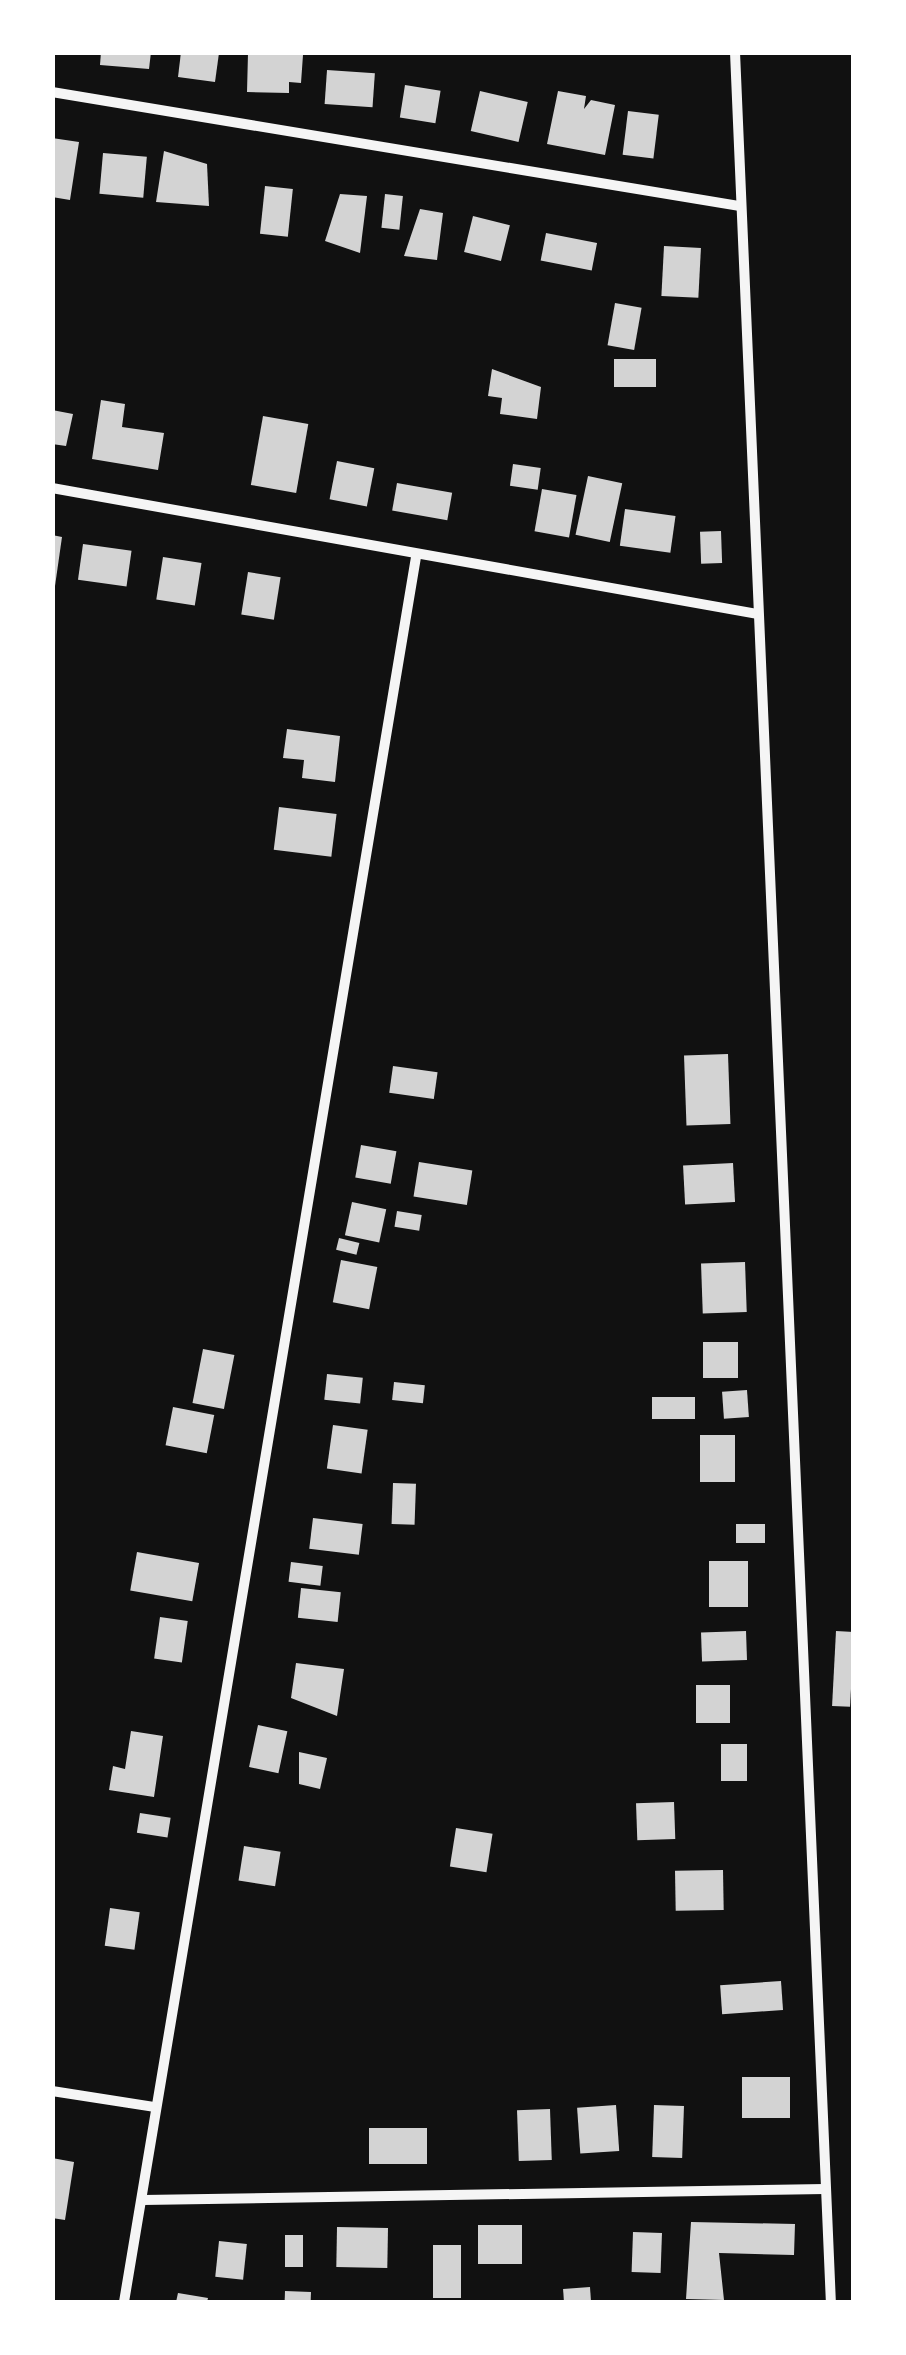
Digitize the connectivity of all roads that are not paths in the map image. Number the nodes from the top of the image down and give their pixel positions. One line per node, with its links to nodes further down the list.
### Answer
1 (734, 52): 3 (street)
2 (52, 92): 3 (street)
3 (739, 206): 6 (street)
4 (52, 488): 5 (street)
5 (416, 557): 6 (street); 8 (street)
6 (758, 614): 9 (street)
7 (52, 2091): 8 (street)
8 (154, 2107): 10 (street)
9 (826, 2189): 10 (street); 12 (street)
10 (143, 2200): 11 (street)
11 (124, 2302)
12 (831, 2302)

